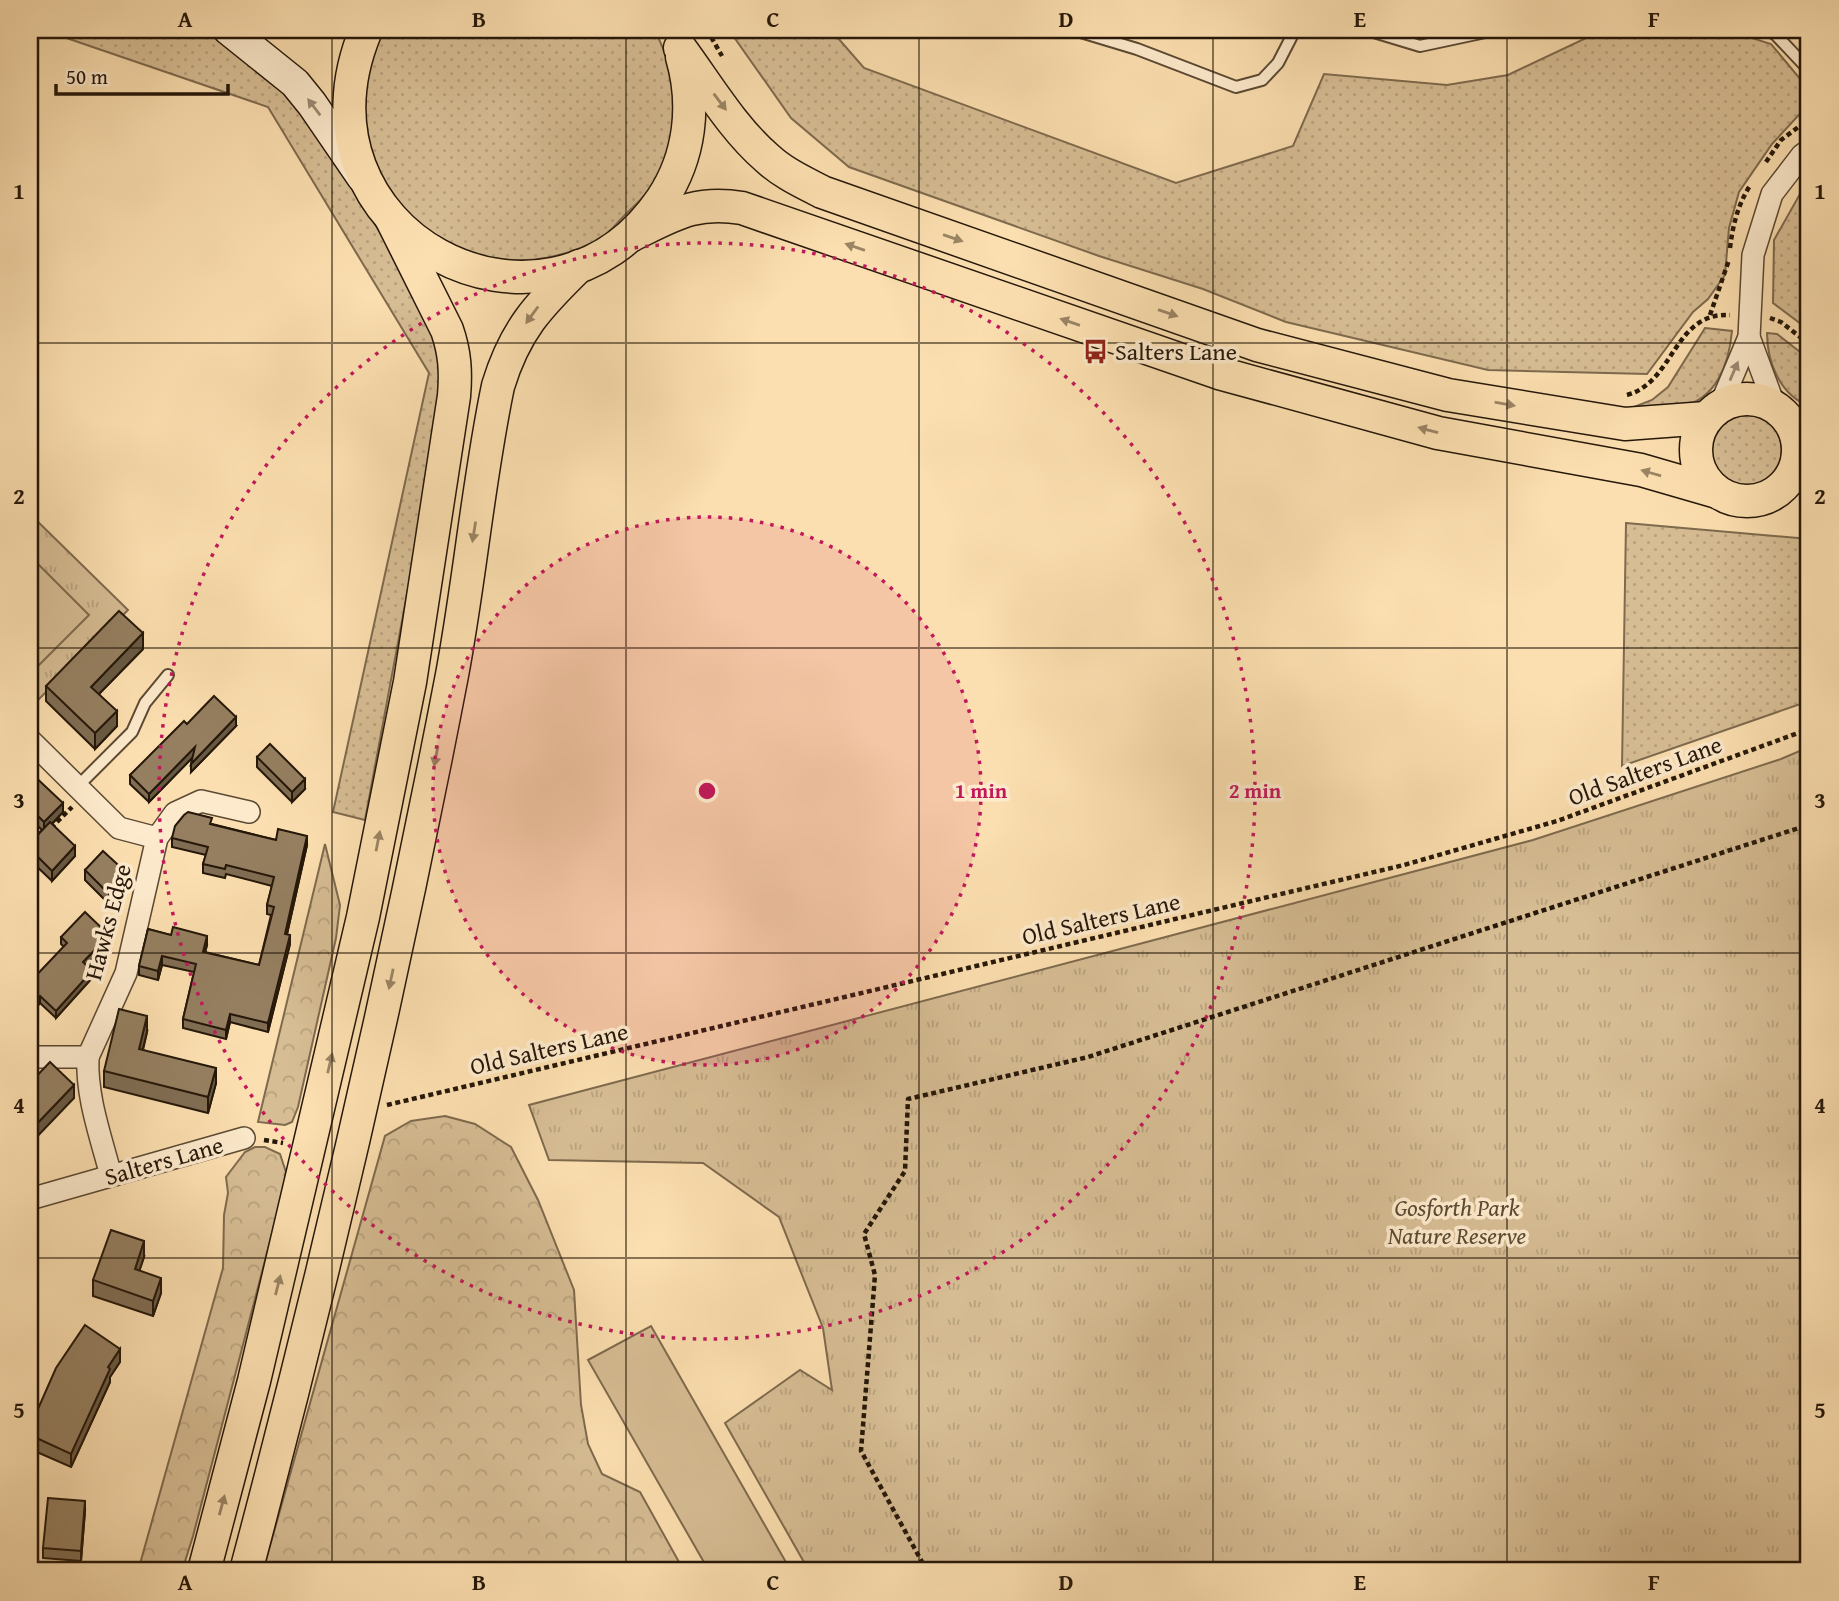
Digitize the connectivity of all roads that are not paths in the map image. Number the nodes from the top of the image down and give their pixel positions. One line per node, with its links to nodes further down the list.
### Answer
1 (229, 30): 11 (main road, one-way to 1)
2 (366, 30): 11 (main road)
3 (1074, 30): 4 (lane)
4 (1295, 30)
5 (1367, 30): 6 (lane)
6 (1495, 30)
7 (1765, 30): 9 (lane)
8 (676, 39): 13 (main road); 16 (main road, one-way to 16)
9 (1809, 70)
10 (1809, 150): 15 (street)
11 (367, 183): 12 (main road)
12 (391, 218): 14 (main road); 31 (main road, one-way to 12)
13 (632, 235): 14 (main road); 19 (main road, one-way to 13)
14 (579, 266): 32 (main road, one-way to 32)
15 (1749, 337): 16 (street, one-way to 15); 17 (street)
16 (1713, 412): 17 (main road); 19 (main road)
17 (1790, 414): 20 (main road)
18 (1809, 486): 20 (main road)
19 (1717, 492): 20 (main road)
20 (1772, 495)
21 (168, 675): 23 (lane)
22 (30, 740): 23 (street, Hawks Edge)
23 (81, 790): 25 (street, Hawks Edge)
24 (249, 811): 25 (street, Hawks Edge)
25 (157, 838): 27 (street, Hawks Edge)
26 (30, 1057): 27 (street)
27 (88, 1057): 29 (street, Hawks Edge)
28 (244, 1138): 29 (street, Salters Lane)
29 (111, 1176): 30 (street, Salters Lane)
30 (30, 1199)
31 (204, 1571)
32 (246, 1571)

